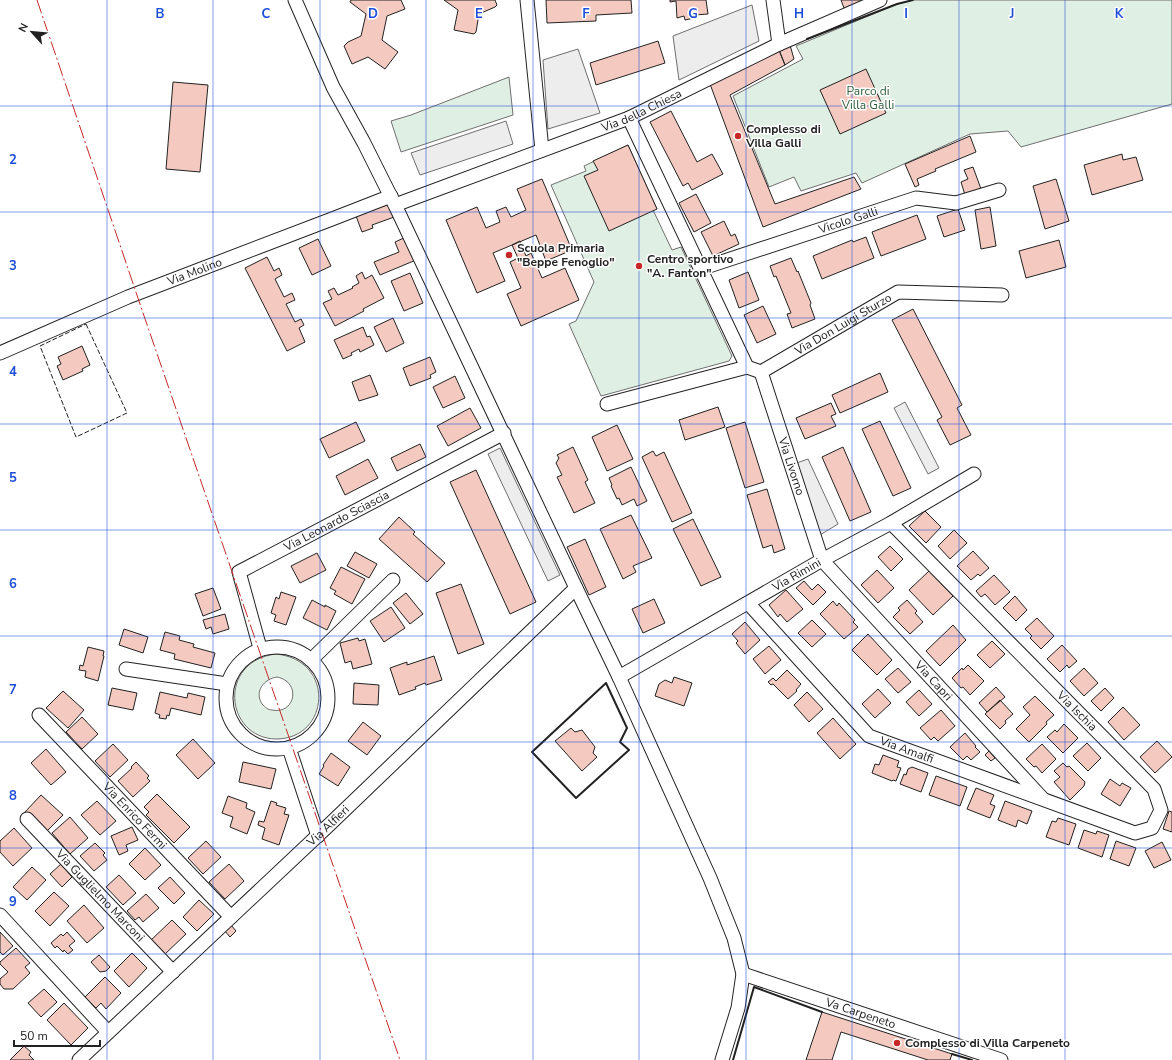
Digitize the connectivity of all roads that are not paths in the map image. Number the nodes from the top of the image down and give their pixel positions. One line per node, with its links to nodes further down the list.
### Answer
1 (295, 0): 9 (street)
2 (527, 0): 7 (street)
3 (773, 0): 5 (street)
4 (880, 0): 5 (street, Via della Chiesa)
5 (779, 44): 6 (street, Via della Chiesa)
6 (629, 118): 7 (street, Via della Chiesa); 10 (street)
7 (542, 150): 9 (street, Via della Chiesa)
8 (999, 190): 10 (street, Vicolo Galli)
9 (393, 200): 12 (street, Via Molino); 16 (street)
10 (700, 269): 13 (street)
11 (1002, 295): 14 (street, Via Don Luigi Sturzo)
12 (0, 353)
13 (747, 367): 14 (street); 15 (street)
14 (761, 372): 19 (street, Via Livorno)
15 (608, 404)
16 (504, 434): 21 (street); 23 (street, Via Leonardo Sciascia)
17 (974, 474): 18 (street, Via Rimini)
18 (891, 523): 19 (street, Via Rimini); 30 (street, Via Ischia)
19 (822, 560): 22 (street, Via Rimini); 30 (street, Via Capri)
20 (393, 580): 24 (street)
21 (576, 588): 26 (street); 32 (street, Via Alfieri)
22 (748, 603): 26 (street, Via Rimini); 30 (street, Via Amalfi)
23 (260, 648): 24 (street); 27 (street)
24 (311, 660): 29 (street)
25 (126, 669): 27 (street)
26 (619, 677): 36 (street)
27 (227, 684): 29 (street)
28 (39, 715): 34 (street, Via Enrico Fermi)
29 (289, 748): 32 (street)
30 (1045, 801)
31 (27, 819): 35 (street, Via Guglielmo Marconi)
32 (318, 836): 34 (street, Via Alfieri)
33 (0, 915): 37 (street)
34 (231, 917): 35 (street, Via Alfieri)
35 (173, 972): 37 (street, Via Alfieri)
36 (743, 974): 39 (street); 40 (street, Va Carpeneto)
37 (108, 1032): 38 (street, Via Alfieri)
38 (79, 1060)
39 (722, 1060)
40 (1001, 1060)

